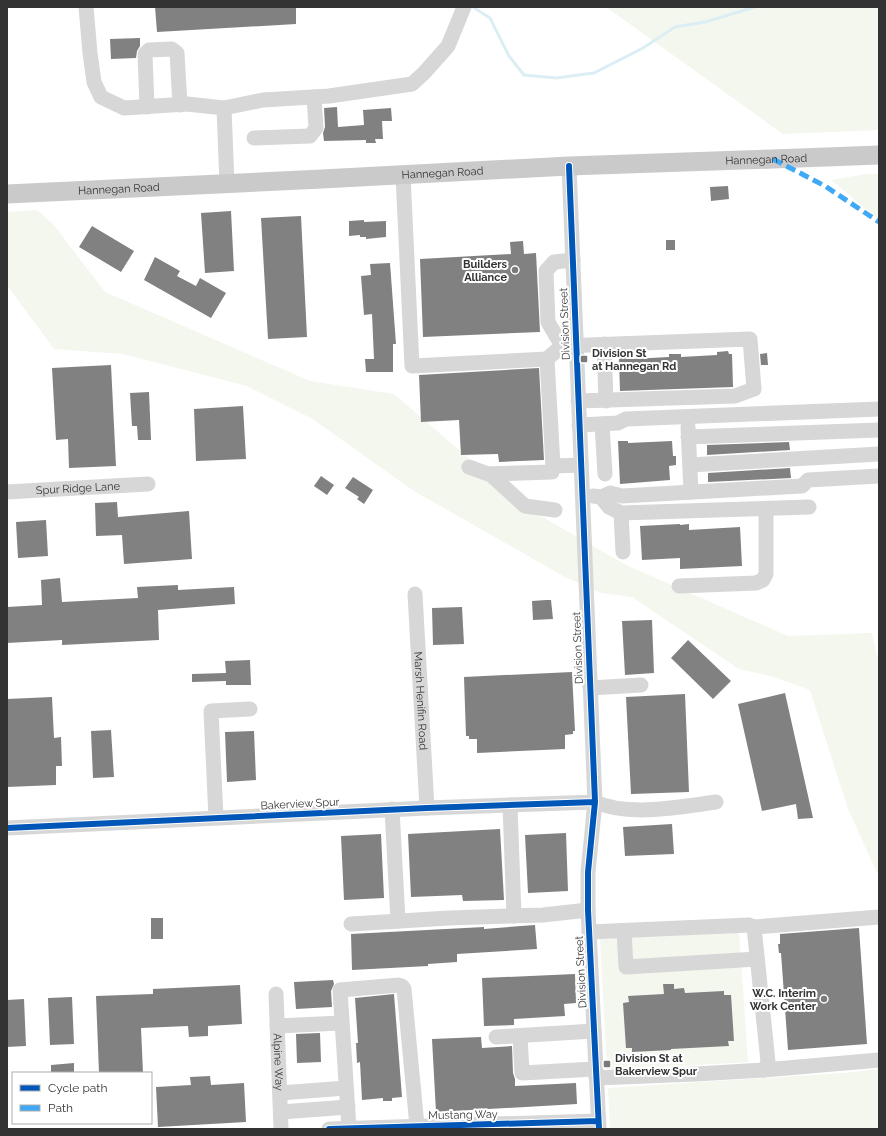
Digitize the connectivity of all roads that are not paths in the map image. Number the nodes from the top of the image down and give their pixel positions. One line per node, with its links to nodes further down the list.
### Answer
1 (86, 7): 5 (street)
2 (464, 7): 3 (street)
3 (314, 97): 6 (street); 7 (street)
4 (180, 105): 5 (street); 5 (street); 6 (street)
5 (147, 107)
6 (224, 108): 11 (street)
7 (254, 138)
8 (879, 154): 9 (main road, Hannegan Road)
9 (569, 166): 10 (main road, Hannegan Road); 13 (street, Division Street)
10 (403, 175): 11 (main road, Hannegan Road); 16 (street)
11 (227, 184): 12 (main road, Hannegan Road)
12 (7, 194)
13 (573, 260): 15 (street, Division Street); 15 (street)
14 (604, 344): 15 (street); 18 (street); 18 (street)
15 (569, 346): 16 (street); 17 (street, Division Street)
16 (547, 359): 29 (street)
17 (578, 401): 18 (street); 22 (street, Division Street)
18 (606, 401)
19 (879, 409): 20 (street)
20 (688, 417): 21 (street); 24 (street)
21 (602, 424): 22 (street); 32 (street)
22 (579, 425): 27 (street, Division Street)
23 (879, 430): 24 (street)
24 (688, 437): 28 (street)
25 (879, 454): 26 (street)
26 (803, 459): 28 (street); 35 (street)
27 (581, 465): 29 (street); 38 (street, Division Street)
28 (690, 465): 37 (street)
29 (554, 466): 31 (street)
30 (469, 467): 31 (street)
31 (490, 474): 42 (street)
32 (605, 474)
33 (879, 476): 35 (street)
34 (148, 484): 36 (street, Spur Ridge Lane)
35 (802, 486): 37 (street)
36 (7, 492)
37 (691, 492): 39 (street)
38 (582, 494): 39 (street); 48 (street, Division Street)
39 (601, 498): 43 (street)
40 (809, 507): 41 (street)
41 (766, 509): 43 (street); 45 (street)
42 (554, 510)
43 (621, 513): 44 (street)
44 (623, 552)
45 (679, 586)
46 (415, 594): 53 (street, Marsh Henifin Road)
47 (641, 685): 48 (street)
48 (590, 688): 50 (street, Division Street)
49 (250, 709): 55 (street)
50 (595, 802): 51 (street, Bakerview Spur); 52 (street, Bakerview Spur); 57 (street, Division Street)
51 (716, 802)
52 (510, 805): 53 (street, Bakerview Spur); 58 (street)
53 (427, 808): 54 (street, Bakerview Spur)
54 (392, 810): 55 (street, Bakerview Spur); 60 (street)
55 (216, 818): 56 (street, Bakerview Spur)
56 (7, 828)
57 (588, 910): 58 (street); 64 (street, Division Street)
58 (514, 916): 60 (street)
59 (879, 917): 62 (street)
60 (398, 921): 61 (street)
61 (351, 924)
62 (754, 927): 63 (street); 65 (street)
63 (624, 931): 64 (street); 65 (street)
64 (589, 932): 69 (street, Division Street)
65 (757, 959): 73 (street)
66 (276, 994): 68 (street, Alpine Way)
67 (341, 1023): 68 (street); 75 (street); 80 (street)
68 (277, 1026): 76 (street, Alpine Way)
69 (594, 1031): 70 (street); 74 (street, Division Street)
70 (520, 1036): 71 (street); 74 (street)
71 (496, 1037)
72 (879, 1060): 73 (street)
73 (764, 1070): 74 (street)
74 (596, 1073): 79 (street, Division Street)
75 (346, 1088): 76 (street); 77 (street)
76 (280, 1092): 78 (street, Alpine Way)
77 (348, 1107): 78 (street); 81 (street)
78 (281, 1112): 82 (street, Alpine Way)
79 (598, 1125): 80 (street, Mustang Way)
80 (417, 1126): 81 (street, Mustang Way)
81 (349, 1128): 83 (street, Mustang Way)
82 (281, 1129)
83 (329, 1129)

